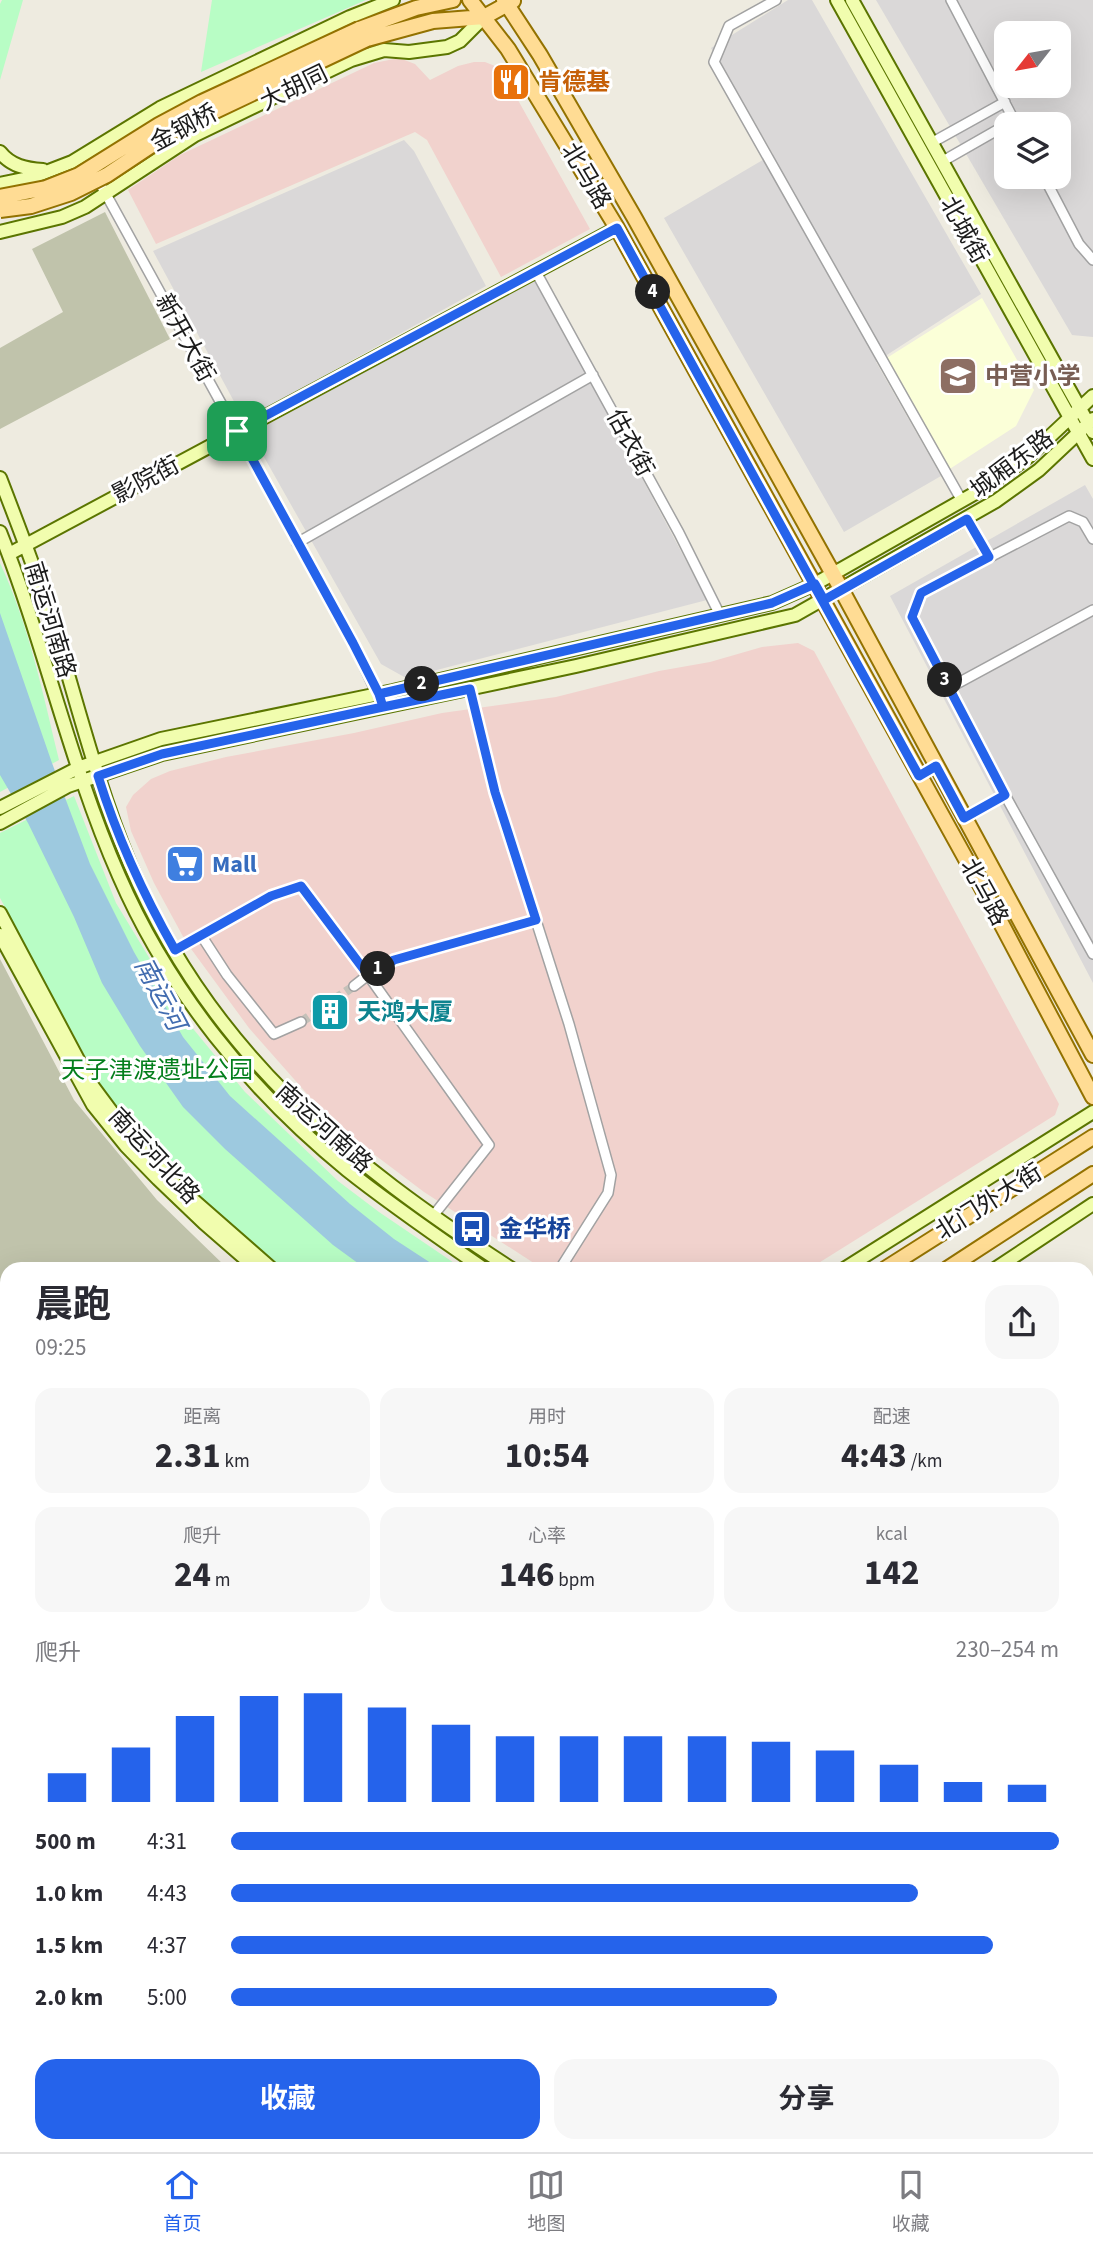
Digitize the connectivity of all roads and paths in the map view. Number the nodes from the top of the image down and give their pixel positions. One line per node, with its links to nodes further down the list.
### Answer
1 (393, 0): 16 (street, 大胡同)
2 (453, 0): 10 (main road)
3 (470, 0): 9 (main road, 北马路)
4 (776, 0): 35 (street)
5 (837, 0): 30 (street, 北城街)
6 (852, 0): 14 (street, 北城街)
7 (951, 0): 11 (street)
8 (508, 1): 9 (main road); 43 (main road, 北马路)
9 (484, 17): 10 (main road); 21 (street, 大胡同); 24 (main road, 北马路)
10 (363, 34): 22 (main road, 金钢桥, bridge); 23 (main road, 金钢桥, bridge)
11 (1004, 102): 12 (street); 14 (street)
12 (1007, 112)
13 (994, 132): 17 (street)
14 (933, 142): 17 (street, 北城街)
15 (0, 152): 18 (street)
16 (85, 155): 18 (street, 大胡同); 21 (street, 新开大街)
17 (943, 161): 30 (street, 北城街)
18 (51, 171): 19 (street, 大胡同)
19 (0, 184)
20 (1050, 189): 26 (street)
21 (106, 195): 25 (street, 大胡同); 32 (street, 新开大街)
22 (0, 197)
23 (0, 210)
24 (617, 228): 27 (street, 影院街); 44 (main road, 北马路)
25 (0, 232)
26 (1093, 260)
27 (536, 272): 28 (street, 估衣街); 32 (street, 影院街)
28 (593, 375): 39 (street); 48 (street, 估衣街)
29 (1093, 396): 30 (street, 城厢东路)
30 (1075, 413): 31 (street, 北城街); 35 (street, 城厢东路)
31 (1088, 427): 33 (street, 北城街); 36 (street, 城厢东路)
32 (237, 431): 39 (street, 新开大街); 40 (street, 影院街)
33 (1093, 459)
34 (0, 478): 40 (street, 南运河南路)
35 (962, 501): 43 (street, 城厢东路)
36 (967, 519): 42 (street); 45 (street, 城厢东路)
37 (0, 532): 41 (street, 南运河南路)
38 (1093, 539): 42 (street)
39 (297, 543): 51 (street, 新开大街)
40 (27, 545): 41 (street, 影院街); 52 (street, 南运河南路)
41 (9, 554): 54 (street, 南运河南路)
42 (989, 557): 49 (street)
43 (833, 574): 44 (street, 城厢东路); 45 (main road, 北马路)
44 (815, 584): 46 (main road, 北马路); 48 (street, 城厢东路)
45 (841, 590): 46 (street, 城厢东路); 53 (main road, 北马路)
46 (824, 600): 50 (street, 城厢东路); 56 (main road, 北马路)
47 (1093, 610): 49 (street)
48 (720, 615): 51 (street, 城厢东路)
49 (949, 688): 59 (street)
50 (470, 689): 51 (street, 城厢东路); 64 (street)
51 (381, 700): 52 (street); 55 (street)
52 (94, 763): 54 (street); 55 (street, 南运河南路)
53 (936, 766): 56 (main road); 61 (main road, 北马路)
54 (78, 768): 57 (street); 58 (street, 南运河南路)
55 (98, 776): 58 (street); 67 (street, 南运河南路)
56 (919, 776): 73 (main road, 北马路)
57 (66, 781): 58 (street); 60 (street)
58 (83, 781): 81 (street, 南运河南路)
59 (1005, 795): 61 (street); 68 (street)
60 (7, 809): 62 (street)
61 (964, 818): 72 (main road, 北马路)
62 (0, 823)
63 (0, 913): 80 (street, 南运河北路)
64 (536, 920): 69 (street); 83 (street)
65 (0, 935): 79 (street, 南运河北路)
66 (201, 935): 67 (street); 69 (street); 71 (street)
67 (175, 950): 78 (street, 南运河南路)
68 (1093, 954)
69 (368, 975): 70 (street); 78 (street)
70 (354, 986)
71 (301, 1022)
72 (1093, 1055)
73 (1093, 1097)
74 (1093, 1112): 84 (street)
75 (1093, 1136): 85 (main road, 北门外大街)
76 (1093, 1174): 86 (main road, 北门外大街)
77 (1093, 1204): 87 (street)
78 (433, 1216): 82 (street, 南运河南路)
79 (249, 1262)
80 (264, 1262)
81 (474, 1262)
82 (502, 1262)
83 (564, 1262)
84 (855, 1262)
85 (896, 1262)
86 (958, 1262)
87 (1006, 1262)

